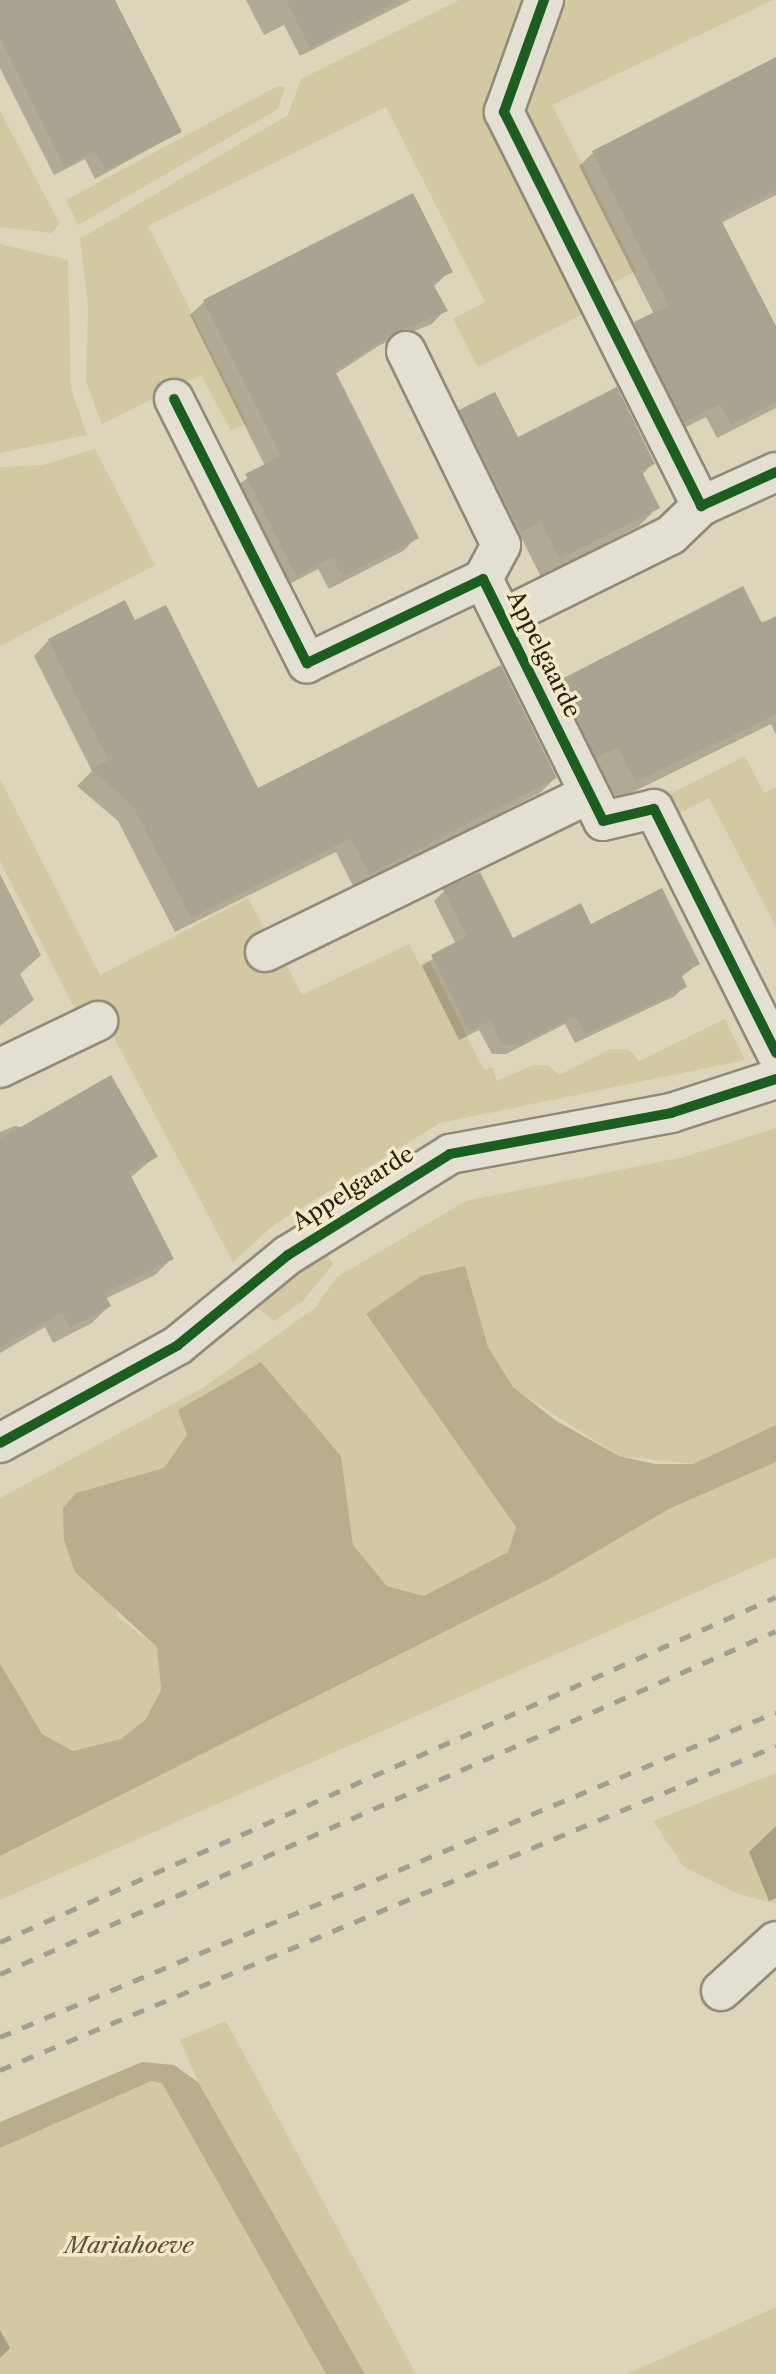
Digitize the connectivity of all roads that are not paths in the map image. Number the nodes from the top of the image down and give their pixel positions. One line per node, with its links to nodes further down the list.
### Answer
1 (544, 0): 5 (street)
2 (406, 351): 6 (street, Appelgaarde)
3 (174, 399): 6 (street, Appelgaarde)
4 (776, 472): 5 (street, Appelgaarde)
5 (701, 506): 7 (street, Appelgaarde)
6 (483, 579): 7 (street, Appelgaarde)
7 (505, 617): 8 (street, Appelgaarde)
8 (589, 794): 9 (street); 11 (street, Appelgaarde)
9 (265, 952)
10 (99, 1021): 12 (street)
11 (776, 1053)
12 (0, 1068)
13 (776, 1079): 14 (street, Appelgaarde)
14 (0, 1443)
15 (776, 1941): 16 (street)
16 (721, 1992)

